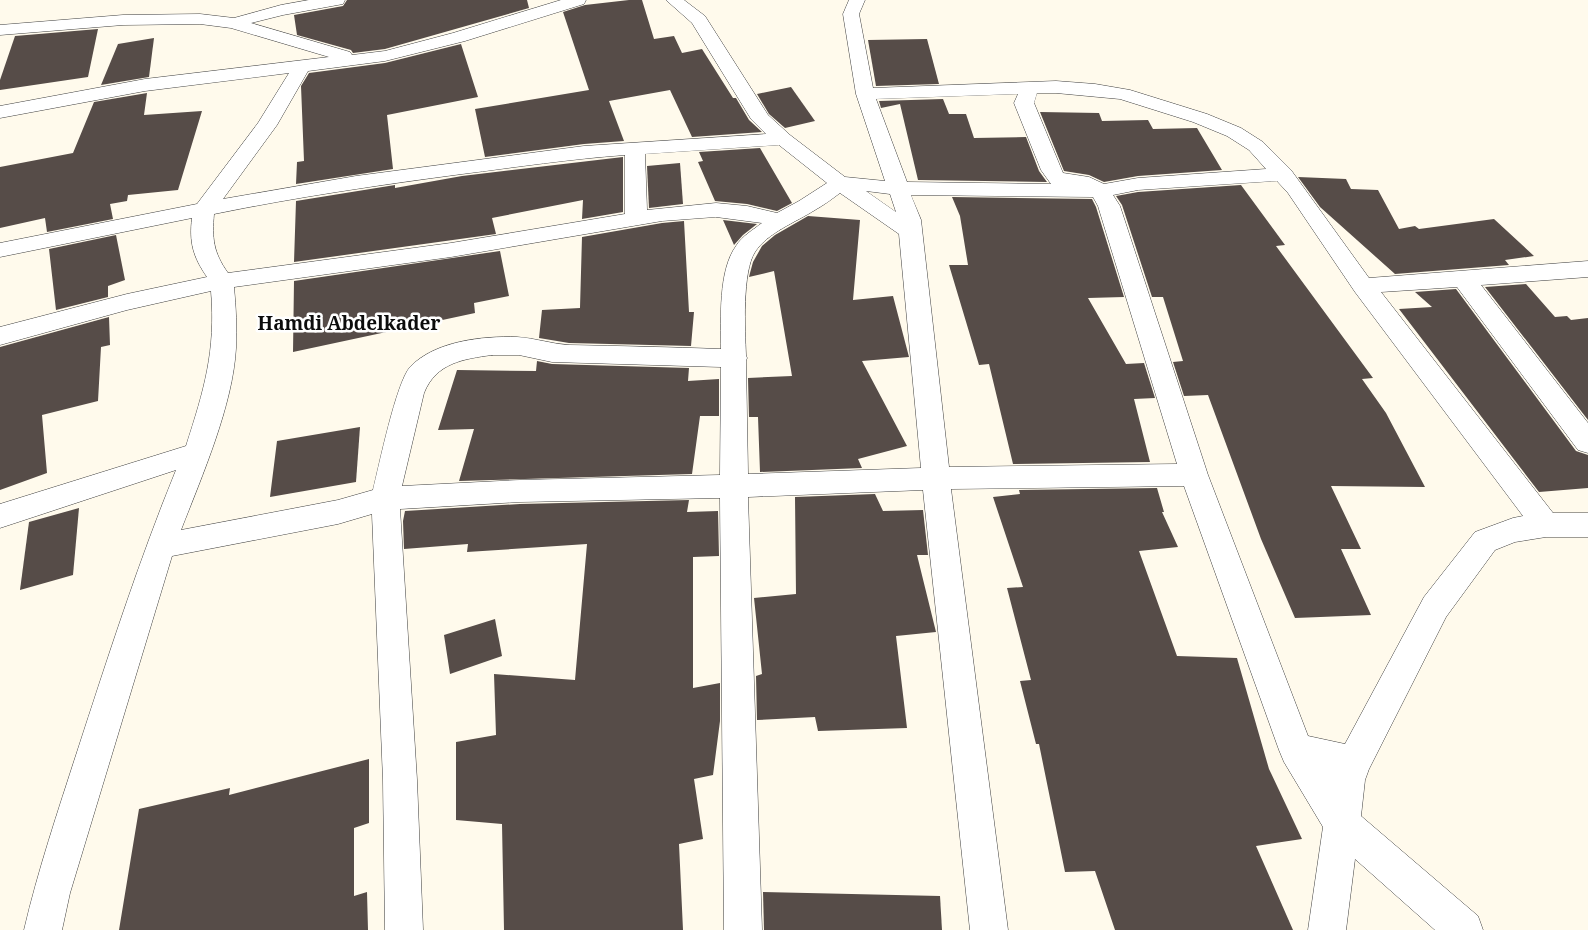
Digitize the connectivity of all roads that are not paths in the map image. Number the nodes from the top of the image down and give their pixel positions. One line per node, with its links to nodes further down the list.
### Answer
1 (337, 0): 5 (street)
2 (578, 0): 7 (street)
3 (674, 0): 12 (street)
4 (857, 0): 10 (street)
5 (234, 23): 6 (street); 7 (street)
6 (0, 30)
7 (357, 60): 8 (street)
8 (302, 66): 11 (street); 18 (street)
9 (1029, 88): 10 (street); 14 (street); 17 (street)
10 (865, 94): 16 (street)
11 (0, 112)
12 (782, 139): 13 (street); 15 (street)
13 (635, 149): 18 (street); 19 (street)
14 (1284, 174): 17 (street); 26 (street)
15 (841, 183): 16 (street); 20 (street); 21 (street)
16 (900, 188): 17 (street); 21 (street)
17 (1085, 188): 31 (street)
18 (204, 210): 22 (street); 25 (street)
19 (636, 218): 20 (street); 25 (street)
20 (780, 220): 28 (street)
21 (910, 232): 32 (street)
22 (0, 250)
23 (1587, 270): 24 (street)
24 (1464, 278): 26 (street); 29 (street)
25 (222, 281): 27 (street); 30 (street)
26 (1363, 286): 36 (street)
27 (0, 336)
28 (735, 358): 33 (street); 34 (street)
29 (1588, 443)
30 (197, 453): 35 (street); 38 (street)
31 (1194, 475): 32 (street); 39 (street)
32 (936, 478): 33 (street); 45 (street)
33 (734, 486): 34 (street); 44 (street)
34 (385, 498): 38 (street); 43 (street)
35 (0, 516)
36 (1546, 525): 37 (street); 40 (street)
37 (1588, 525)
38 (160, 546): 42 (street)
39 (1296, 750): 40 (street); 41 (street)
40 (1354, 763): 41 (street)
41 (1341, 822): 46 (street); 47 (street)
42 (42, 930)
43 (404, 930)
44 (743, 930)
45 (989, 930)
46 (1327, 930)
47 (1464, 930)

